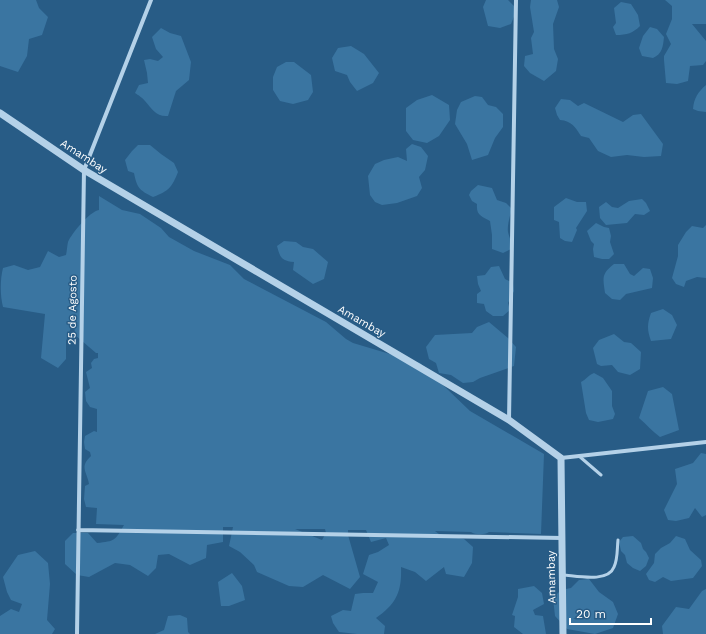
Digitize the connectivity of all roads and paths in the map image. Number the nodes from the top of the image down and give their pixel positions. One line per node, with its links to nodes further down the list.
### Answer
1 (151, 0): 4 (street, 25 de Agosto)
2 (516, 0): 5 (street)
3 (0, 113): 4 (street, Amambay)
4 (84, 170): 5 (street, Amambay); 10 (street, 25 de Agosto)
5 (509, 420): 8 (street, Amambay)
6 (706, 442): 7 (street)
7 (579, 456): 8 (street); 9 (lane)
8 (561, 458): 11 (street, Amambay)
9 (601, 476)
10 (78, 530): 11 (street); 14 (street, 25 de Agosto)
11 (562, 538): 13 (street, Amambay)
12 (618, 540): 13 (lane)
13 (562, 575): 15 (street, Amambay)
14 (77, 634)
15 (563, 634)

